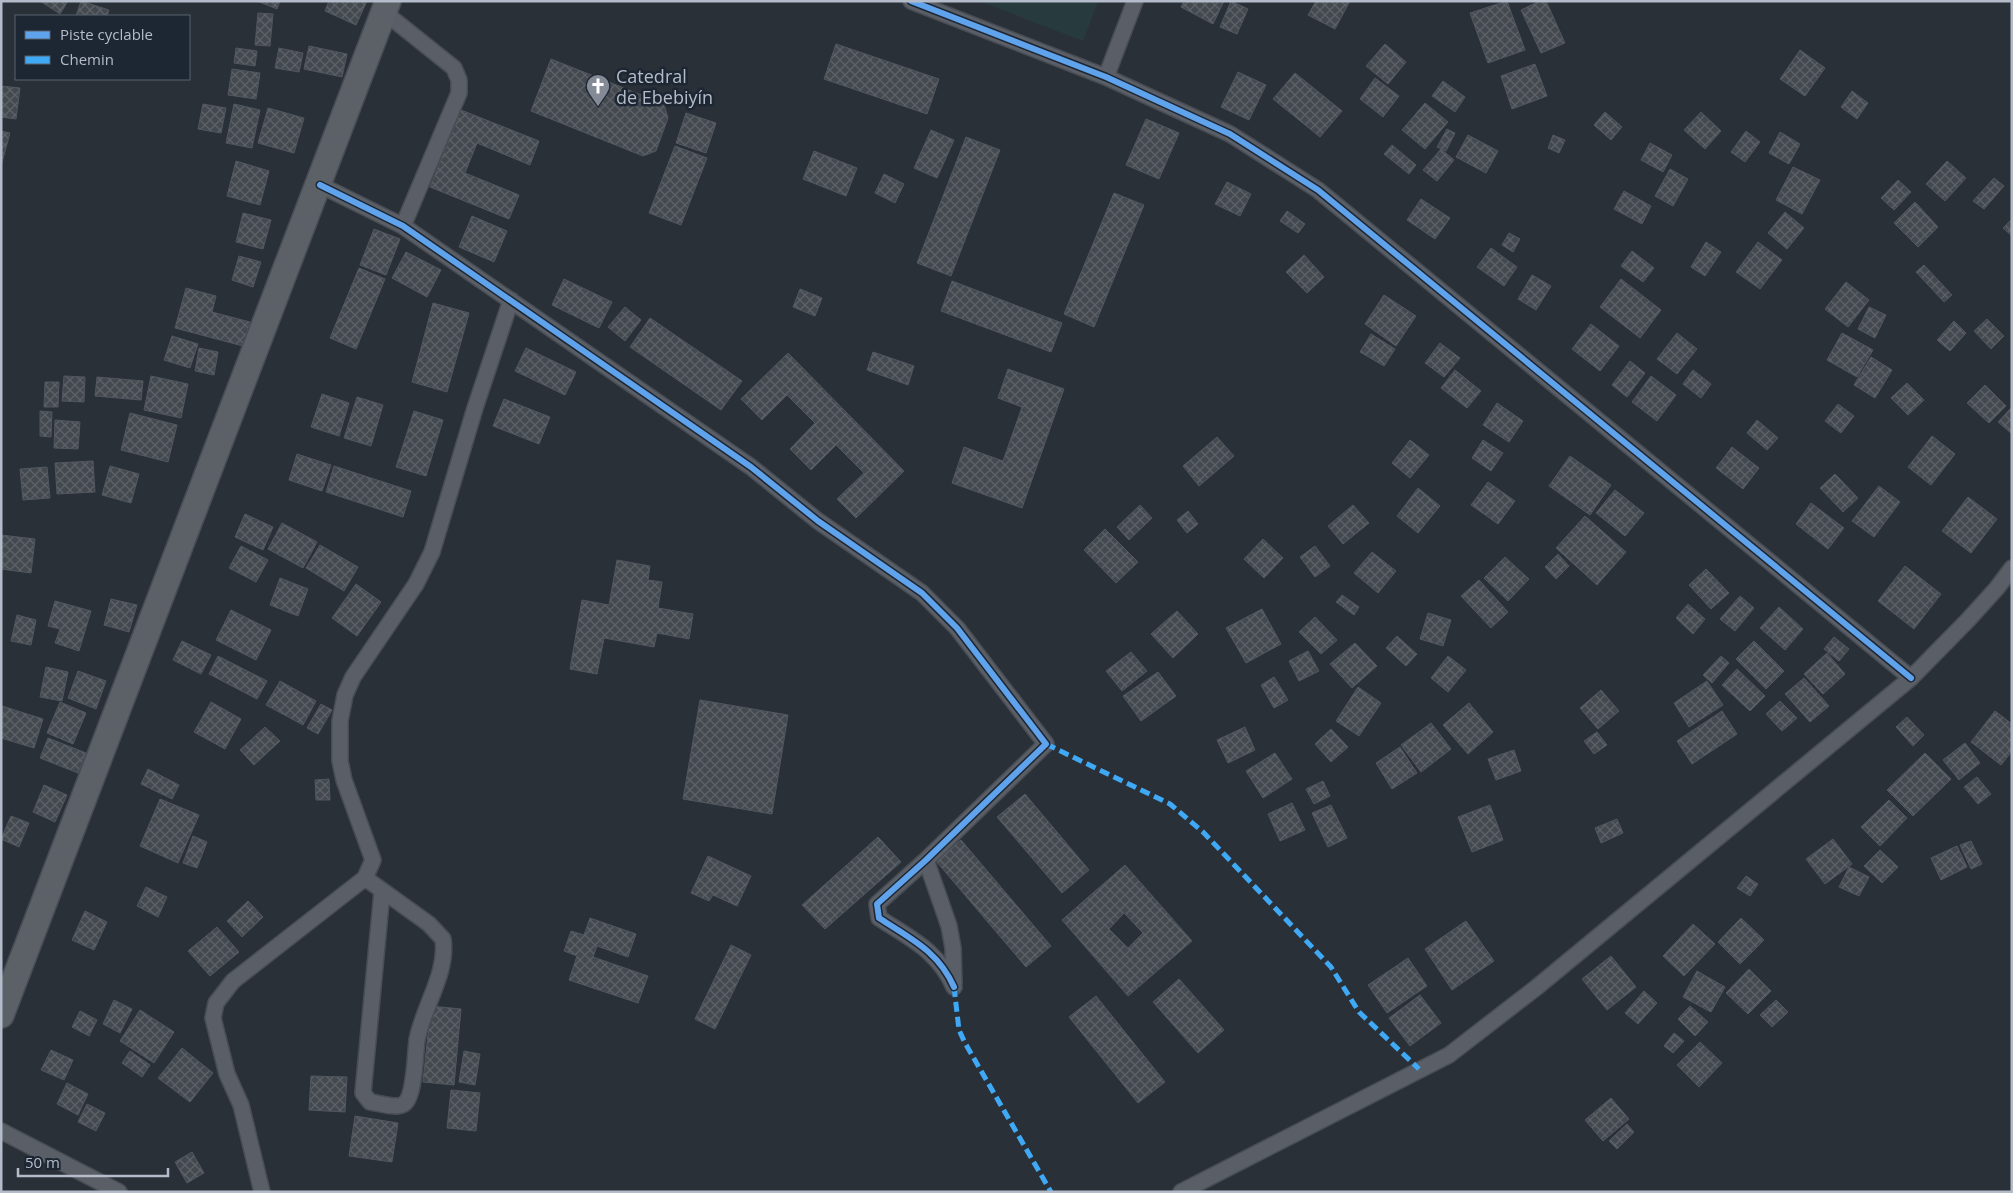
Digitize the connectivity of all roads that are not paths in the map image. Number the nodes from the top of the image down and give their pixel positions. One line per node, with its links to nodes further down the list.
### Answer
1 (911, 1): 4 (street)
2 (1136, 1): 4 (street)
3 (386, 7): 5 (main road); 6 (street)
4 (1106, 77): 9 (street)
5 (320, 185): 6 (street); 13 (main road)
6 (403, 226): 7 (street)
7 (511, 300): 10 (street); 11 (street)
8 (2012, 568): 9 (street)
9 (1911, 678): 17 (street)
10 (926, 860): 10 (street)
11 (365, 878): 12 (street); 16 (street)
12 (382, 892): 12 (street)
13 (1, 1015)
14 (1, 1131): 15 (street)
15 (119, 1192)
16 (262, 1192)
17 (1182, 1192)

